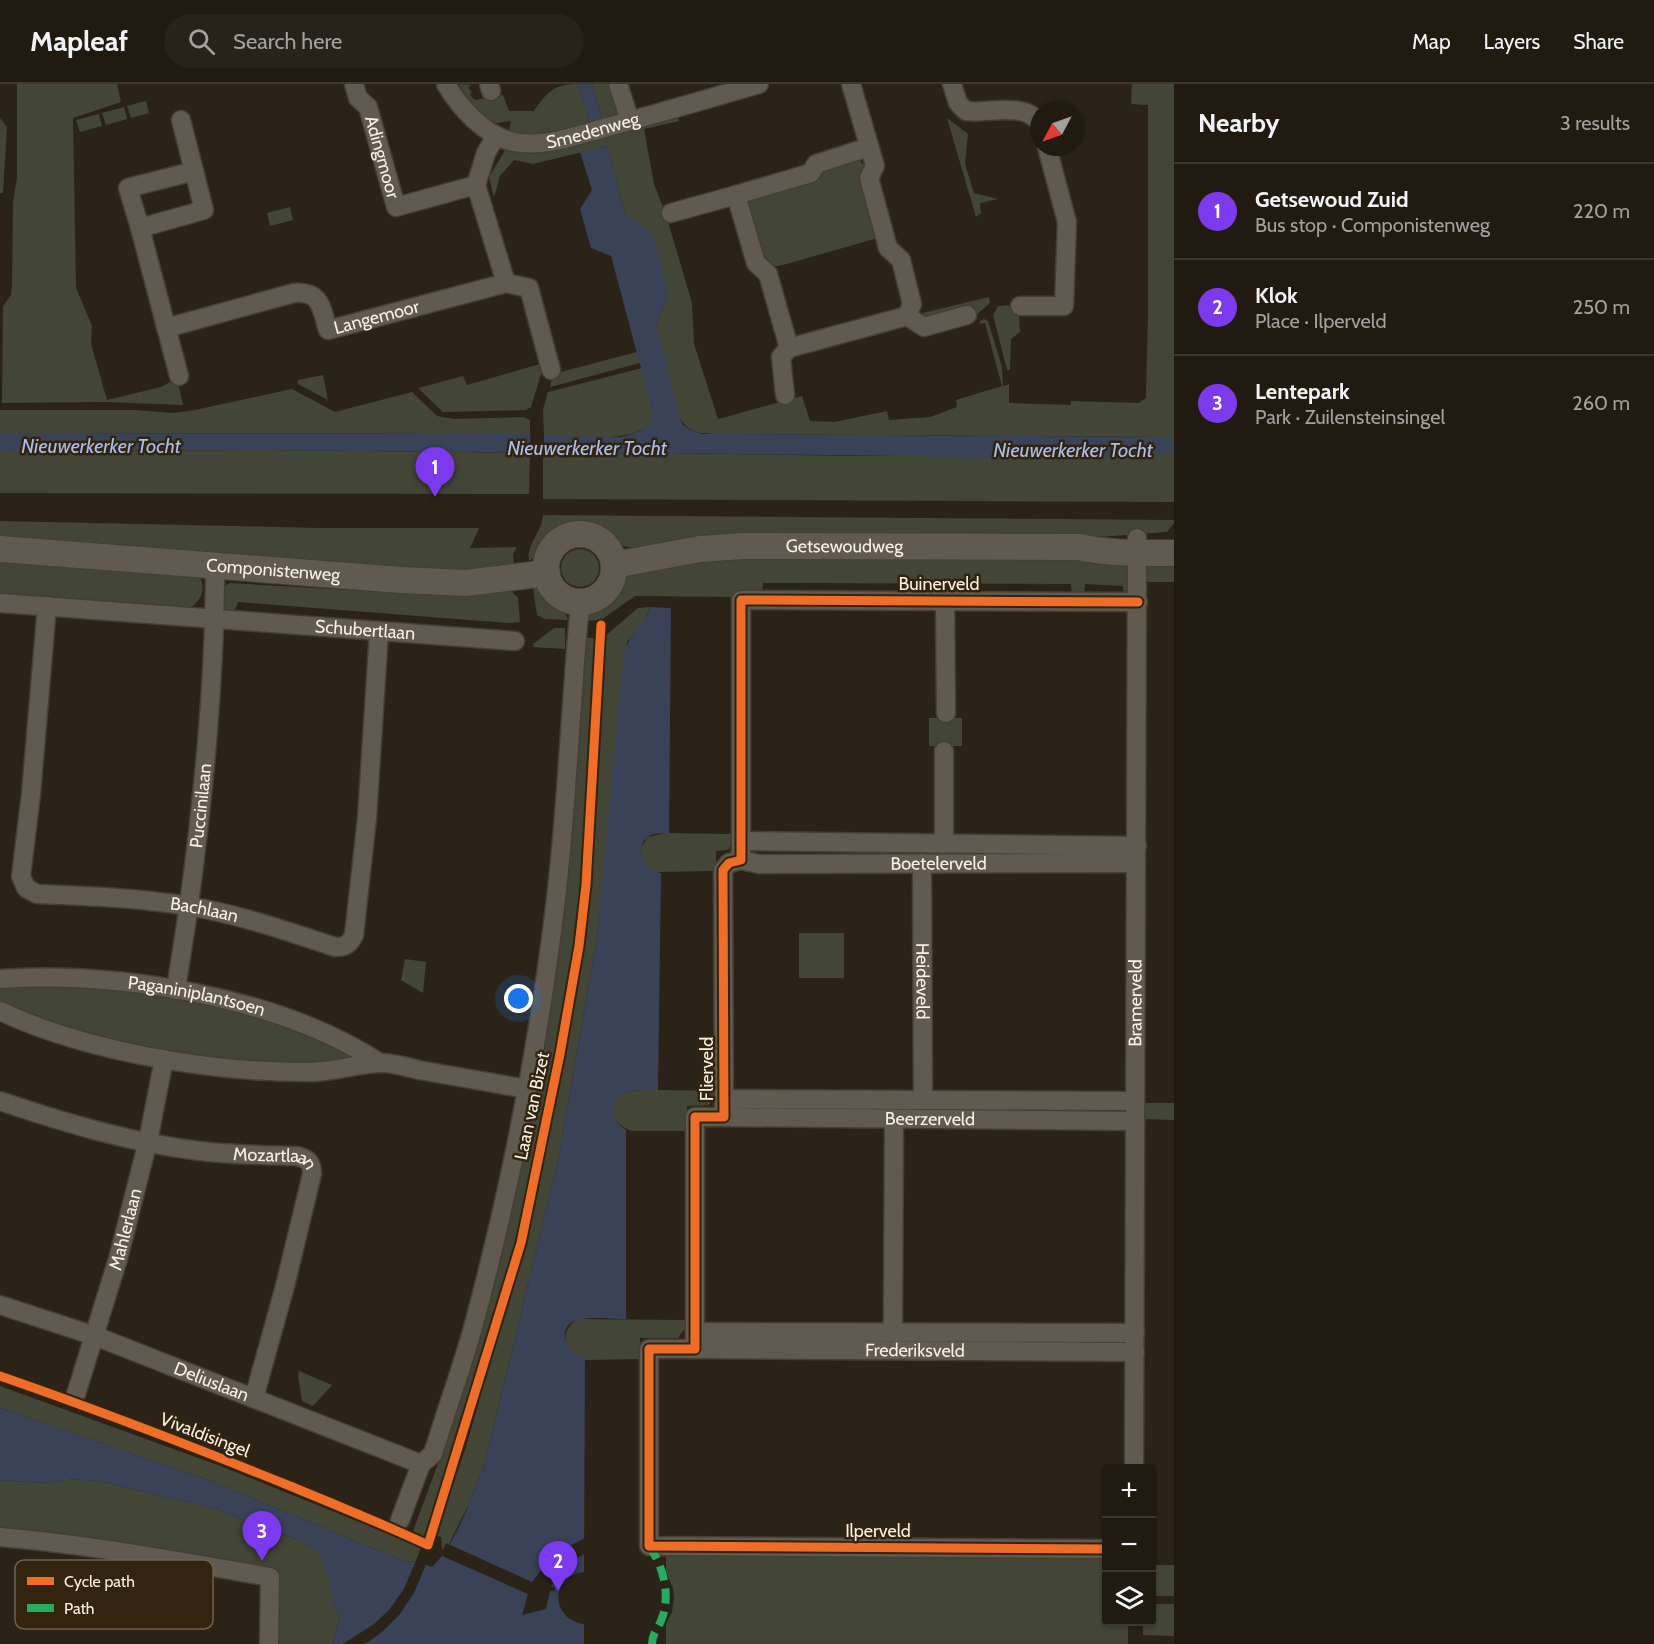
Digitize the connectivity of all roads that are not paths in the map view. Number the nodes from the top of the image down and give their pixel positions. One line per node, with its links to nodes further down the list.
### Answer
1 (354, 84): 14 (street, Adingmoor)
2 (446, 84): 10 (street, Smedenweg)
3 (618, 84): 9 (street)
4 (759, 84): 9 (street, Smedenweg)
5 (851, 84): 11 (street)
6 (952, 84): 7 (street)
7 (1030, 114)
8 (181, 120): 13 (street)
9 (630, 121): 10 (street, Smedenweg)
10 (496, 136): 14 (street)
11 (869, 147): 15 (street); 21 (street)
12 (1049, 156): 19 (street)
13 (194, 171): 17 (street); 17 (street)
14 (476, 185): 18 (street)
15 (736, 195): 16 (street); 23 (street)
16 (671, 213)
17 (140, 228): 22 (street)
18 (506, 283): 22 (street, Langemoor); 24 (street)
19 (1020, 306)
20 (967, 315): 21 (street)
21 (907, 316): 23 (street)
22 (166, 328): 25 (street)
23 (789, 348): 26 (street)
24 (551, 370)
25 (179, 376)
26 (785, 395)
27 (1174, 537): 28 (main road, Getsewoudweg)
28 (1138, 545): 30 (main road, Getsewoudweg); 31 (main road, Getsewoudweg); 36 (street, Bramerveld)
29 (0, 549): 32 (main road, Componistenweg)
30 (1174, 553)
31 (614, 565): 33 (main road); 35 (main road)
32 (215, 566): 33 (main road, Componistenweg); 39 (street)
33 (547, 573): 35 (main road)
34 (945, 600): 36 (street, Buinerveld); 42 (street, Buinerveld); 44 (street, Buinerveld)
35 (581, 602): 55 (street, Laan van Bizet)
36 (1138, 602): 46 (street, Bramerveld)
37 (0, 603): 38 (street, Schubertlaan)
38 (48, 606): 39 (street, Schubertlaan); 49 (street, Bachlaan)
39 (215, 619): 40 (street, Schubertlaan); 49 (street, Puccinilaan)
40 (379, 631): 41 (street, Schubertlaan); 49 (street, Bachlaan)
41 (515, 641)
42 (946, 713)
43 (944, 751): 45 (street)
44 (741, 841): 45 (street, Boetelerveld); 47 (street)
45 (944, 844): 46 (street, Boetelerveld)
46 (1136, 855): 48 (street, Boetelerveld); 58 (street, Bramerveld)
47 (741, 860): 48 (street, Boetelerveld); 59 (street, Flierveld)
48 (922, 863): 56 (street, Heideveld)
49 (189, 906): 51 (street, Puccinilaan)
50 (0, 979): 51 (street, Paganiniplantsoen)
51 (176, 990): 54 (street, Paganiniplantsoen)
52 (0, 1011): 53 (street, Paganiniplantsoen)
53 (164, 1059): 54 (street, Paganiniplantsoen); 62 (street, Mahlerlaan)
54 (380, 1063): 55 (street, Paganiniplantsoen)
55 (527, 1089): 71 (street, Laan van Bizet)
56 (923, 1100): 58 (street, Beerzerveld); 59 (street, Beerzerveld)
57 (0, 1101): 62 (street, Mozartlaan)
58 (1135, 1101): 61 (street, Bramerveld)
59 (724, 1108): 60 (street, Beerzerveld); 67 (street, Flierveld)
60 (894, 1120): 61 (street, Beerzerveld); 64 (street)
61 (1135, 1120): 65 (street, Bramerveld)
62 (148, 1141): 66 (street, Mahlerlaan); 70 (street, Mozartlaan)
63 (0, 1305): 66 (street, Deliuslaan)
64 (890, 1332): 65 (street, Frederiksveld); 67 (street, Frederiksveld)
65 (1135, 1333): 68 (street, Bramerveld)
66 (95, 1336): 69 (street, Mahlerlaan); 70 (street, Deliuslaan)
67 (695, 1340): 68 (street, Frederiksveld); 75 (street, Ilperveld)
68 (1135, 1352): 72 (street, Bramerveld)
69 (76, 1394)
70 (254, 1398): 71 (street, Deliuslaan)
71 (421, 1464): 73 (street, Laan van Bizet)
72 (1134, 1464)
73 (400, 1520)
74 (0, 1537): 76 (street)
75 (1102, 1549)
76 (173, 1560)
77 (213, 1567): 78 (street)
78 (269, 1644)

